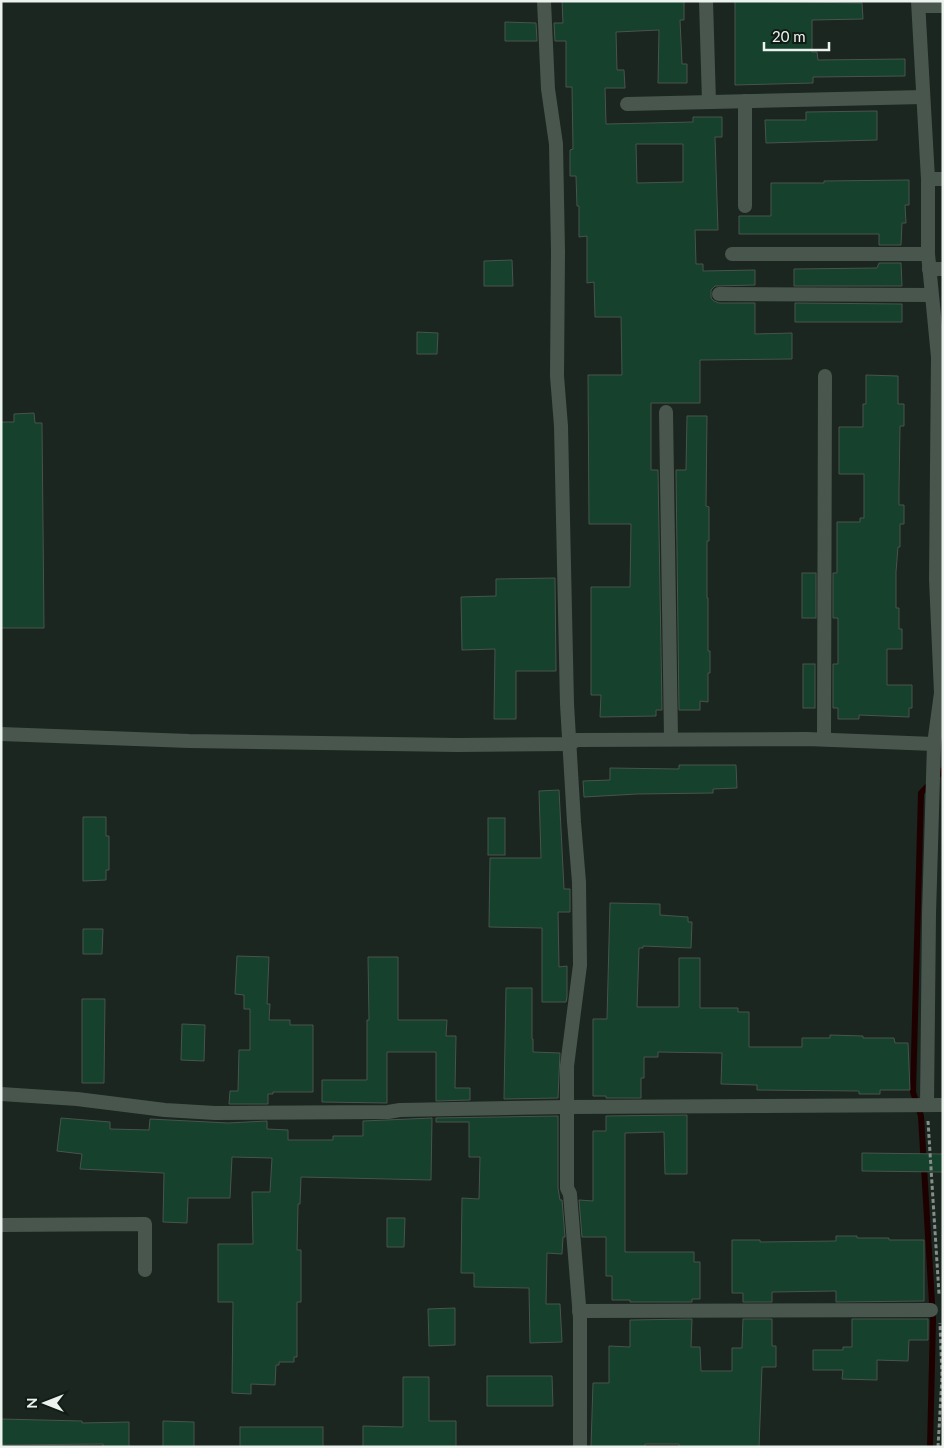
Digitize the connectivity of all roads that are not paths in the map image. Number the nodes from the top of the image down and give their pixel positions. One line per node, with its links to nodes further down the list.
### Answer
1 (544, 1): 27 (street)
2 (706, 1): 7 (street)
3 (918, 4): 4 (street); 5 (street)
4 (943, 6)
5 (923, 97): 6 (street); 9 (street)
6 (745, 101): 7 (street); 11 (street)
7 (709, 102): 8 (street)
8 (627, 104)
9 (928, 178): 10 (street); 13 (street)
10 (943, 179)
11 (745, 206)
12 (732, 254): 13 (street)
13 (928, 254): 14 (street)
14 (936, 269): 16 (street)
15 (719, 294): 16 (street)
16 (931, 295): 17 (street)
17 (940, 357): 20 (street)
18 (825, 376): 26 (street)
19 (666, 412): 25 (street)
20 (940, 438): 21 (street)
21 (940, 482): 22 (street)
22 (939, 579): 23 (street)
23 (942, 693): 28 (street)
24 (1, 734): 27 (street)
25 (671, 738): 26 (street); 27 (street)
26 (824, 740): 28 (street)
27 (569, 744): 32 (street)
28 (934, 744): 30 (street)
29 (1, 1094): 32 (street)
30 (927, 1105): 31 (street); 32 (street)
31 (943, 1105)
32 (567, 1107): 36 (street)
33 (1, 1225): 34 (street)
34 (145, 1270)
35 (937, 1310): 36 (street)
36 (579, 1311): 37 (street)
37 (580, 1447)

